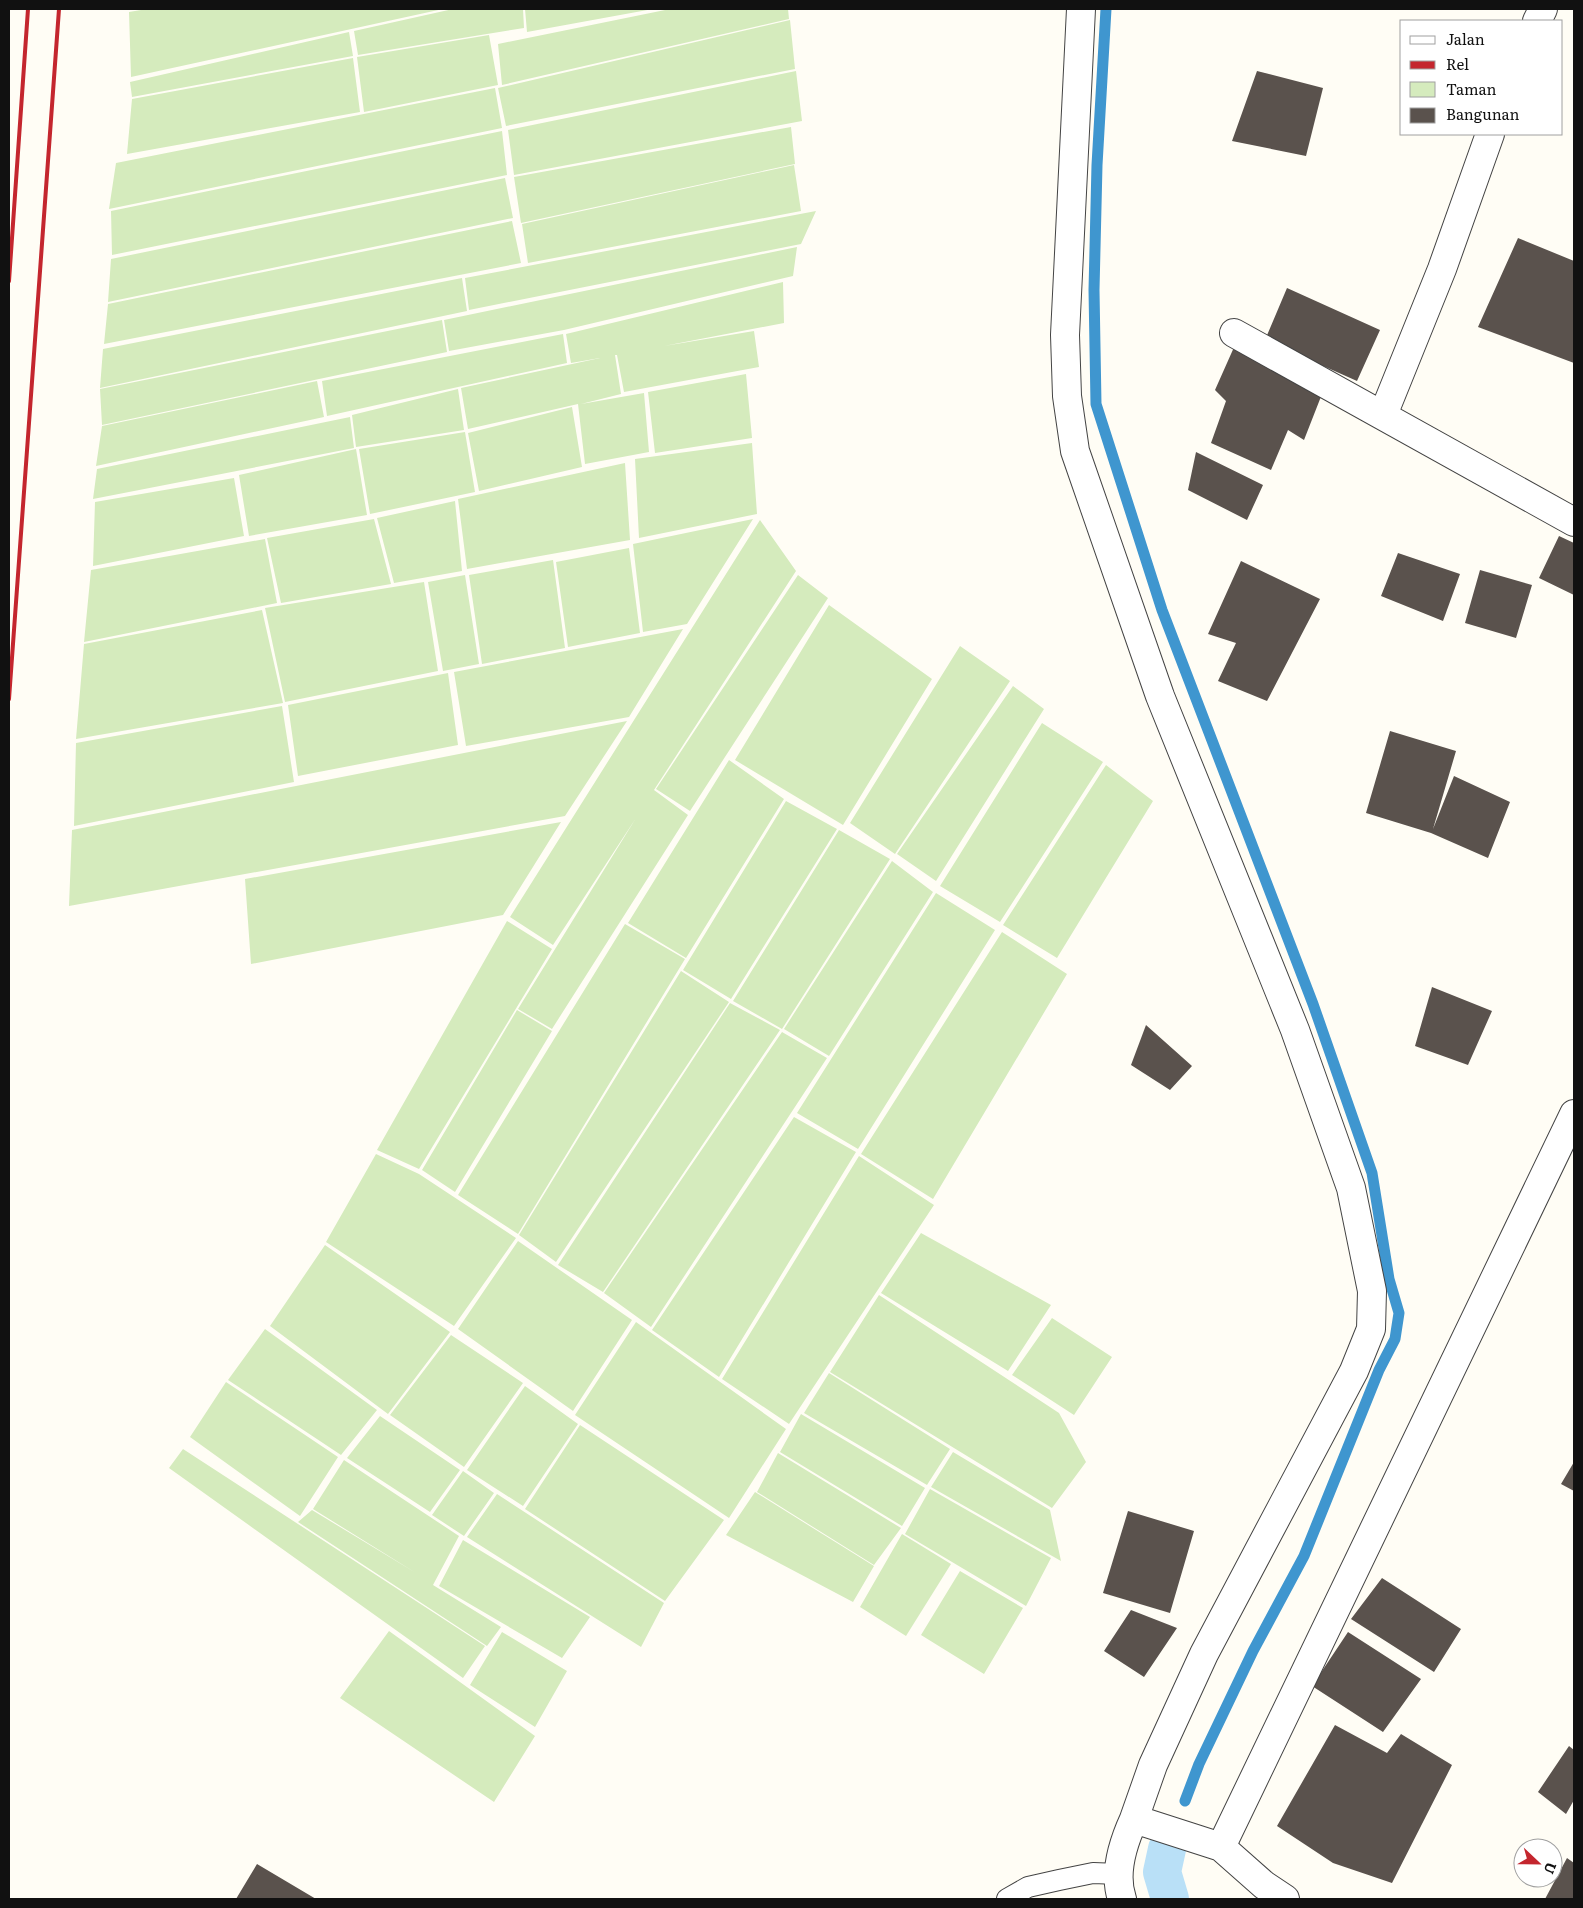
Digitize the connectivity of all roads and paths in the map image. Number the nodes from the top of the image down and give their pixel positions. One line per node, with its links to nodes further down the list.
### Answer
1 (1081, 9): 7 (street)
2 (1490, 135): 4 (street)
3 (1234, 332): 4 (street)
4 (1383, 416): 5 (street)
5 (1574, 522)
6 (1574, 1114): 8 (street)
7 (1134, 1819): 8 (street); 9 (street)
8 (1221, 1847): 11 (street)
9 (1121, 1887): 10 (lane)
10 (1007, 1899)
11 (1285, 1899)

